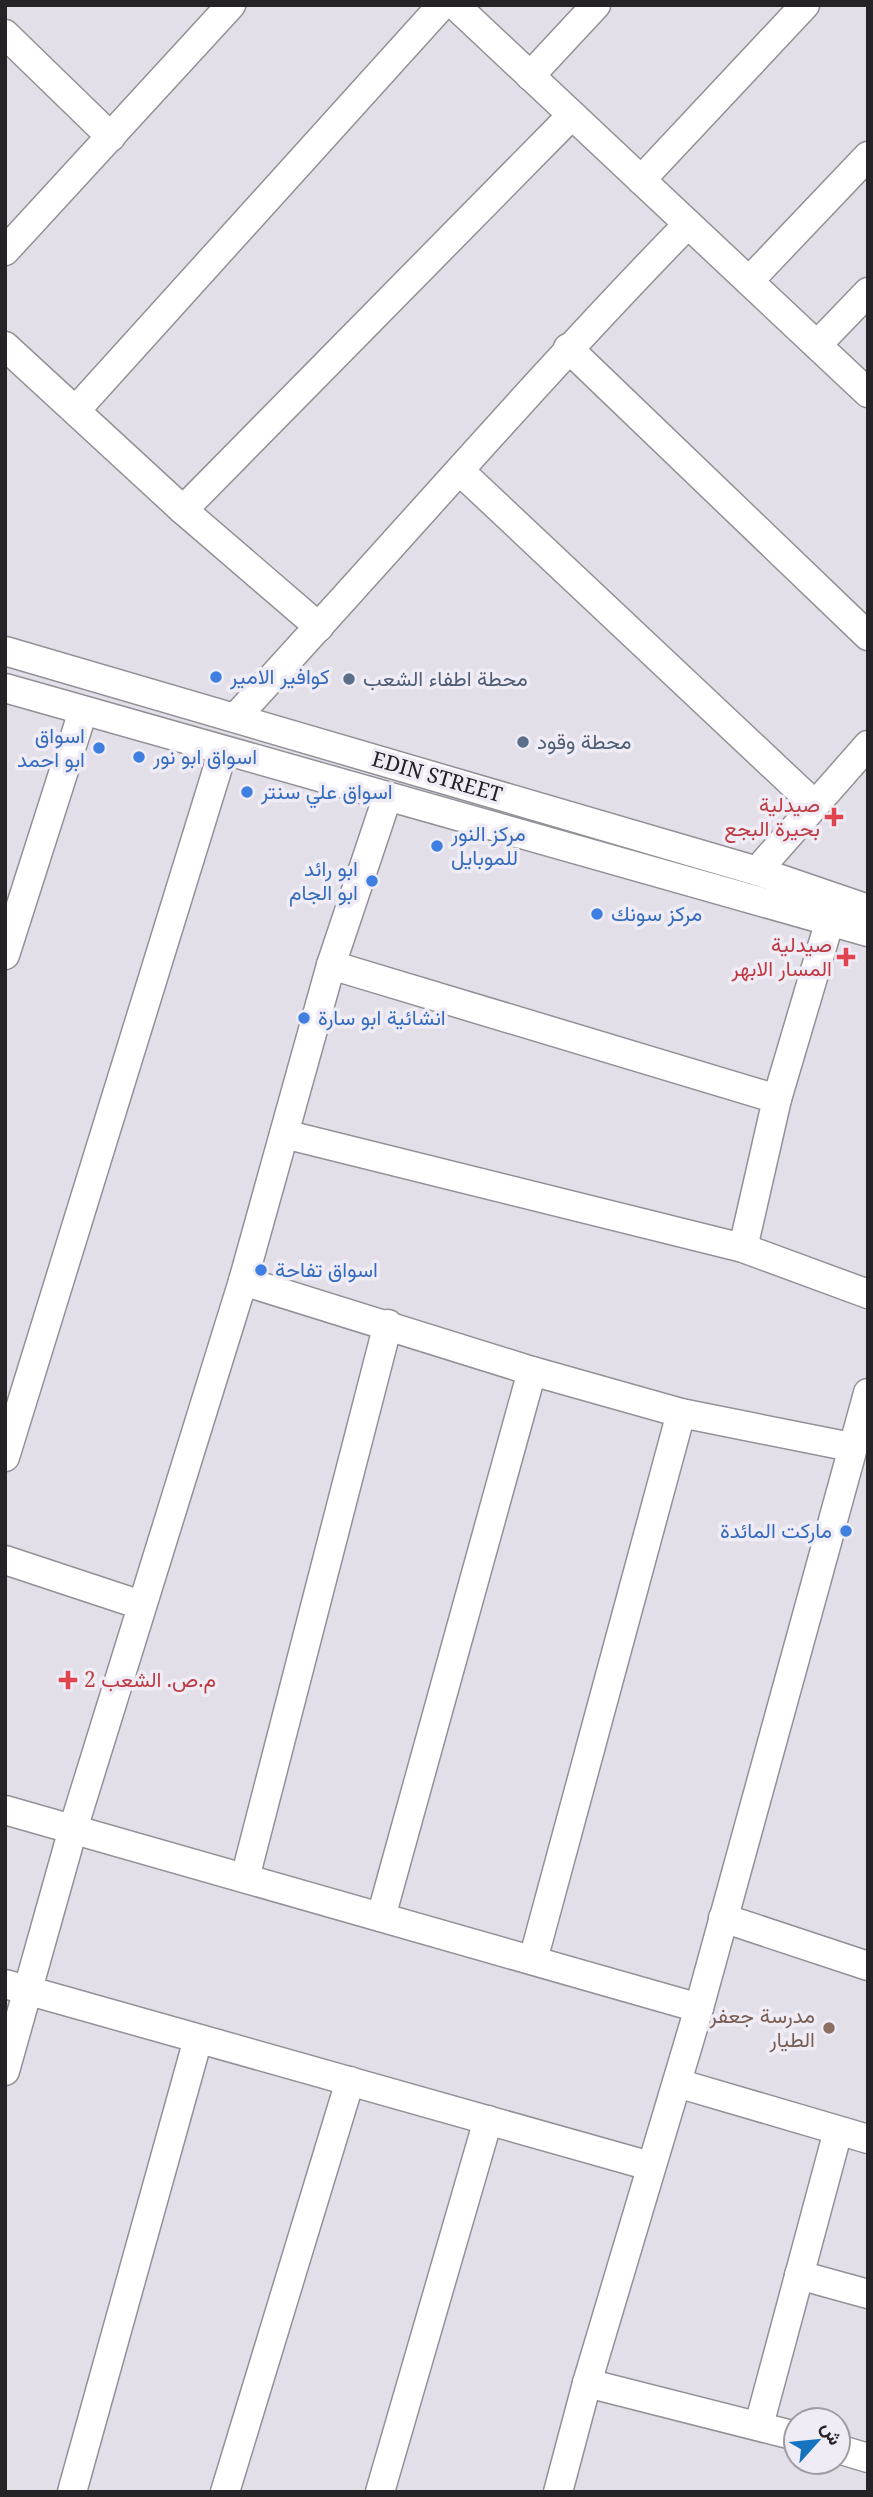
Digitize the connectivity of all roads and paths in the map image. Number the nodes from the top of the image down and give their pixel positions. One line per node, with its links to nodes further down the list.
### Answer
1 (442, 5): 20 (street)
2 (455, 5): 7 (street)
3 (596, 5): 7 (street)
4 (806, 5): 11 (street)
5 (228, 6): 9 (street)
6 (5, 34): 9 (street)
7 (530, 76): 8 (street)
8 (572, 115): 11 (street); 22 (street)
9 (111, 137): 13 (street)
10 (868, 156): 14 (street)
11 (641, 180): 12 (street)
12 (688, 224): 14 (street); 18 (street)
13 (5, 251)
14 (749, 281): 16 (street)
15 (868, 292): 16 (street)
16 (817, 345): 19 (street)
17 (5, 346): 20 (street)
18 (568, 348): 21 (street); 24 (street)
19 (868, 393)
20 (76, 411): 22 (street)
21 (461, 472): 23 (street); 34 (street)
22 (183, 510): 23 (street)
23 (319, 627): 28 (street)
24 (868, 636)
25 (5, 651): 28 (street, EDIN STREET)
26 (5, 688): 27 (street, EDIN STREET)
27 (83, 711): 31 (street, EDIN STREET); 39 (street)
28 (235, 718): 30 (street, EDIN STREET)
29 (868, 745): 34 (street)
30 (342, 749): 32 (street); 35 (street, EDIN STREET)
31 (223, 751): 32 (street, EDIN STREET); 51 (street)
32 (346, 787): 33 (street, EDIN STREET)
33 (387, 799): 37 (street, EDIN STREET); 40 (street)
34 (814, 804): 35 (street)
35 (757, 871): 36 (street, EDIN STREET)
36 (868, 909)
37 (830, 920): 38 (street, EDIN STREET); 41 (street)
38 (868, 932)
39 (5, 955)
40 (331, 965): 41 (street); 42 (street)
41 (777, 1099): 43 (street)
42 (284, 1134): 43 (street); 44 (street)
43 (743, 1248): 45 (street)
44 (243, 1281): 46 (street); 53 (street)
45 (868, 1294)
46 (388, 1324): 47 (street); 56 (street)
47 (532, 1371): 49 (street); 57 (street)
48 (868, 1392): 50 (street)
49 (681, 1413): 50 (street); 59 (street)
50 (851, 1447): 58 (street)
51 (5, 1457)
52 (5, 1560): 53 (street)
53 (141, 1605): 55 (street)
54 (5, 1810): 55 (street)
55 (73, 1829): 56 (street); 61 (street)
56 (245, 1878): 57 (street)
57 (381, 1917): 59 (street)
58 (723, 1918): 60 (street); 62 (street)
59 (533, 1960): 62 (street)
60 (868, 1966)
61 (17, 1988): 63 (street); 64 (street)
62 (699, 2008): 66 (street)
63 (198, 2039): 65 (street); 76 (street)
64 (5, 2071)
65 (350, 2081): 67 (street); 77 (street)
66 (677, 2083): 68 (street); 70 (street)
67 (488, 2120): 70 (street); 78 (street)
68 (838, 2131): 69 (street); 71 (street)
69 (868, 2140)
70 (650, 2166): 73 (street)
71 (799, 2275): 72 (street); 74 (street)
72 (868, 2294)
73 (587, 2383): 74 (street); 79 (street)
74 (760, 2425): 75 (street)
75 (782, 2432)
76 (72, 2492)
77 (225, 2492)
78 (380, 2492)
79 (558, 2492)

